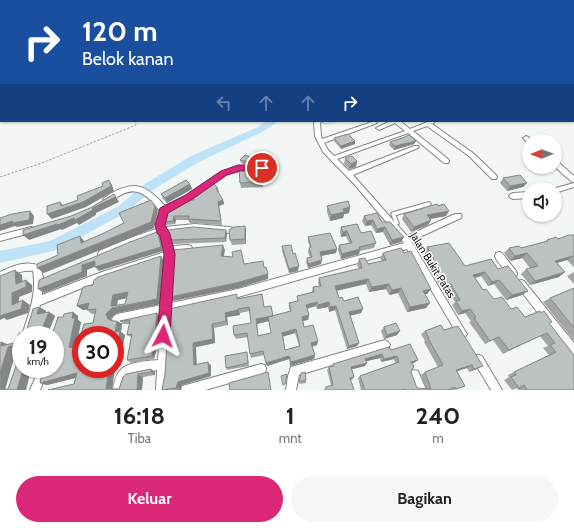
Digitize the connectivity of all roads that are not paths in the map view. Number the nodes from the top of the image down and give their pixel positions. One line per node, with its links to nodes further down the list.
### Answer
1 (318, 122): 7 (street)
2 (393, 122): 5 (street)
3 (397, 122): 6 (street)
4 (374, 123): 7 (street)
5 (378, 128)
6 (409, 131): 9 (street); 10 (street); 14 (street)
7 (320, 142): 9 (street, Jalan Bukit Patas)
8 (416, 147): 13 (street)
9 (332, 158): 13 (street, Jalan Bukit Patas)
10 (446, 161)
11 (255, 169): 22 (street)
12 (562, 169): 15 (street)
13 (348, 174): 24 (street, Jalan Bukit Patas)
14 (494, 177)
15 (574, 180)
16 (574, 185): 17 (street)
17 (562, 188)
18 (522, 195): 19 (street)
19 (513, 196)
20 (101, 203): 22 (street)
21 (429, 204): 24 (lane)
22 (164, 210): 26 (street)
23 (458, 216): 29 (street)
24 (393, 225): 29 (street, Jalan Bukit Patas)
25 (41, 227): 28 (street)
26 (161, 230): 27 (street); 31 (street); 33 (street)
27 (230, 230)
28 (0, 238)
29 (407, 242): 36 (street); 39 (street, Jalan Bukit Patas)
30 (195, 248): 31 (street)
31 (169, 252): 35 (street); 36 (street)
32 (499, 256): 41 (street)
33 (96, 257)
34 (0, 276): 35 (street)
35 (37, 302): 38 (street)
36 (165, 309): 37 (street); 43 (street)
37 (117, 319)
38 (30, 326)
39 (468, 343)
40 (385, 345): 51 (street)
41 (574, 351)
42 (475, 355): 53 (street)
43 (162, 364): 48 (street); 49 (street)
44 (261, 369): 50 (street)
45 (414, 375): 52 (street)
46 (40, 378): 47 (street)
47 (35, 390)
48 (118, 390)
49 (161, 390)
50 (186, 390)
51 (291, 390)
52 (421, 390)
53 (497, 390)

